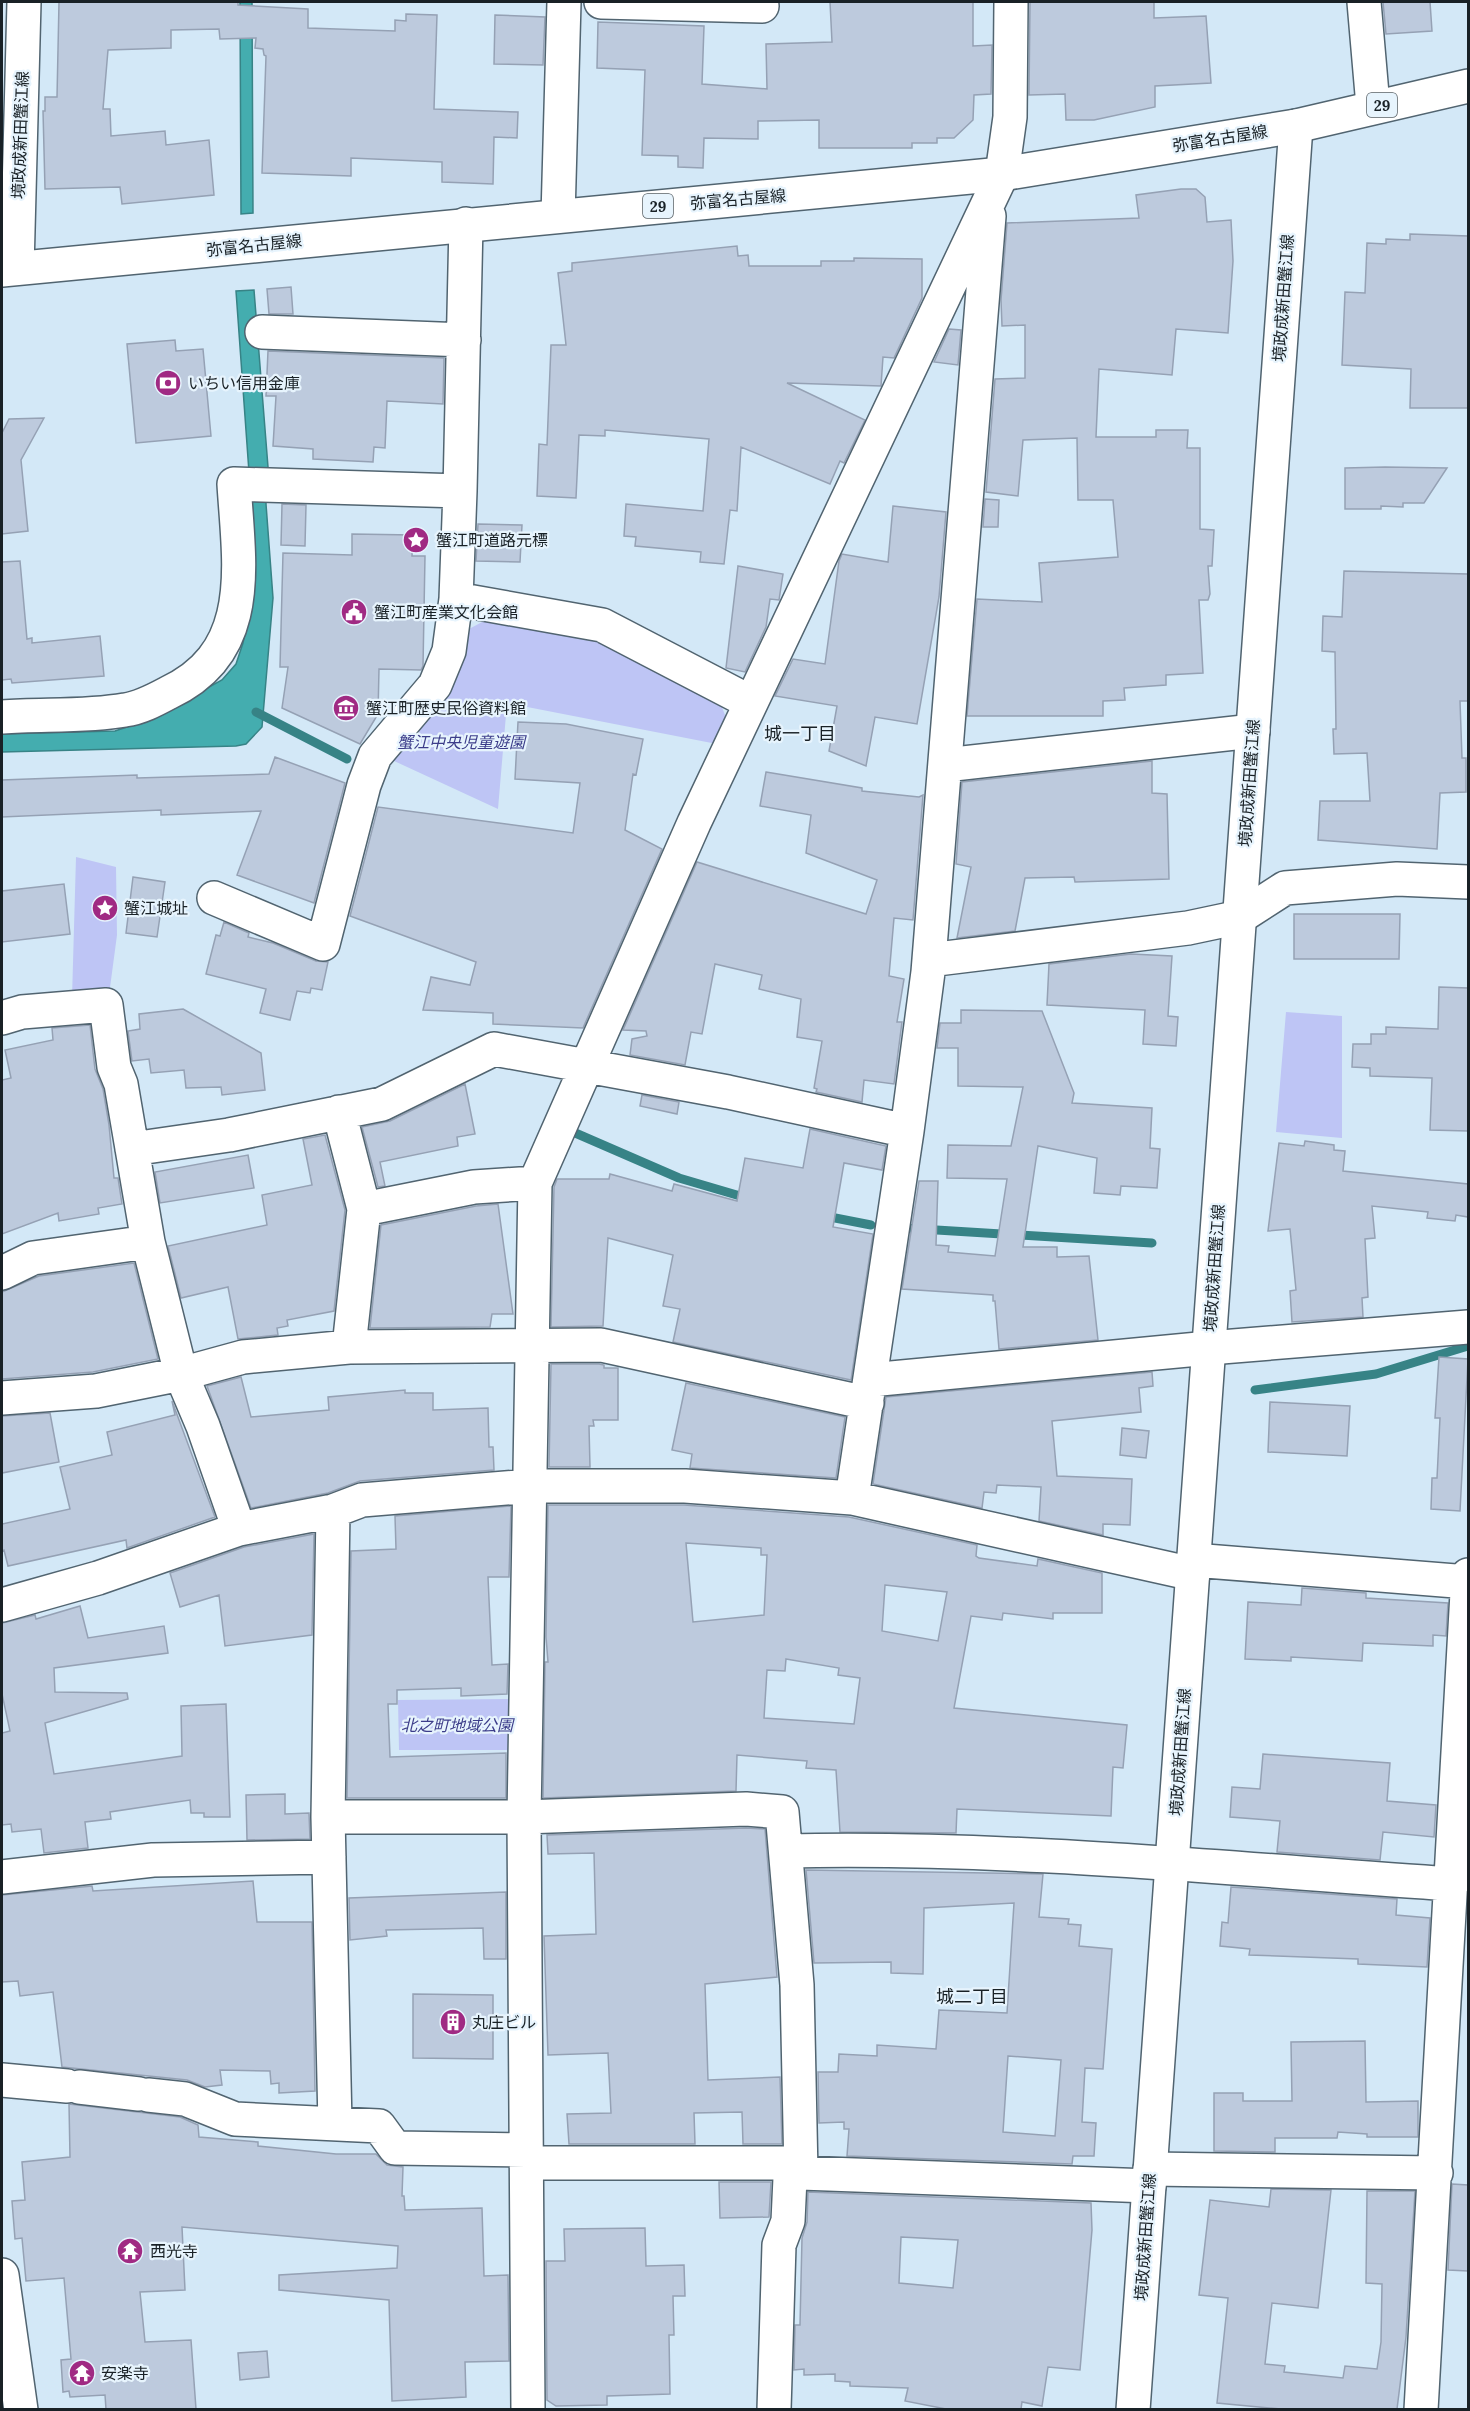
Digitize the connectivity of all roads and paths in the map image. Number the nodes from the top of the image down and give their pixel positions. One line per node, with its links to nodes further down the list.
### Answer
1 (24, 2): 13 (street, 境政成新田蟹江線)
2 (564, 2): 11 (street)
3 (601, 2): 6 (street)
4 (1011, 2): 10 (street)
5 (1364, 2): 8 (street)
6 (762, 6)
7 (1468, 86): 8 (street, 弥富名古屋線 / 29)
8 (1373, 106): 9 (street, 弥富名古屋線 / 29)
9 (1296, 126): 10 (street, 弥富名古屋線 / 29); 20 (street, 境政成新田蟹江線)
10 (996, 185): 11 (street, 弥富名古屋線 / 29); 18 (street); 21 (street)
11 (558, 216): 12 (street, 弥富名古屋線 / 29)
12 (466, 224): 13 (street, 弥富名古屋線 / 29); 15 (street)
13 (9, 269)
14 (262, 332): 15 (street)
15 (464, 340): 16 (street)
16 (460, 491): 17 (street); 19 (street)
17 (456, 599): 18 (street); 23 (street)
18 (750, 702): 27 (street)
19 (2, 717)
20 (1253, 731): 21 (street); 24 (street, 境政成新田蟹江線)
21 (945, 765): 25 (street)
22 (1468, 882): 24 (street)
23 (214, 898)
24 (1240, 917): 25 (street); 38 (street, 境政成新田蟹江線)
25 (929, 960): 29 (street)
26 (2, 1018): 30 (street)
27 (585, 1066): 28 (street); 29 (street); 31 (street)
28 (339, 1112): 30 (street); 32 (street)
29 (908, 1131): 40 (street)
30 (132, 1149): 33 (street)
31 (535, 1183): 32 (street); 36 (street)
32 (364, 1209): 37 (street)
33 (148, 1242): 34 (street); 39 (street)
34 (2, 1273)
35 (1468, 1327): 38 (street)
36 (532, 1345): 37 (street); 40 (street); 42 (street)
37 (349, 1347): 39 (street)
38 (1209, 1348): 40 (street); 46 (street, 境政成新田蟹江線)
39 (181, 1374): 41 (street); 45 (street)
40 (869, 1392): 43 (street)
41 (2, 1398)
42 (530, 1486): 43 (street); 44 (street); 51 (street)
43 (852, 1498): 46 (street)
44 (333, 1511): 45 (street); 50 (street)
45 (239, 1529): 49 (street)
46 (1193, 1567): 48 (street); 54 (street, 境政成新田蟹江線)
47 (1468, 1575): 48 (street)
48 (1468, 1582): 56 (street)
49 (2, 1605)
50 (328, 1817): 51 (street); 53 (street)
51 (524, 1817): 52 (street); 59 (street)
52 (786, 1851): 54 (street); 60 (street)
53 (329, 1857): 55 (street); 58 (street)
54 (1172, 1865): 56 (street); 62 (street, 境政成新田蟹江線)
55 (2, 1877)
56 (1457, 1897): 61 (street)
57 (2, 2080): 58 (street)
58 (335, 2124): 59 (street)
59 (526, 2157): 60 (street); 65 (street)
60 (801, 2168): 62 (street); 66 (street)
61 (1436, 2173): 62 (street); 68 (street)
62 (1150, 2178): 67 (street, 境政成新田蟹江線)
63 (2, 2275): 64 (street)
64 (21, 2409)
65 (528, 2409)
66 (774, 2409)
67 (1133, 2409)
68 (1421, 2409)

